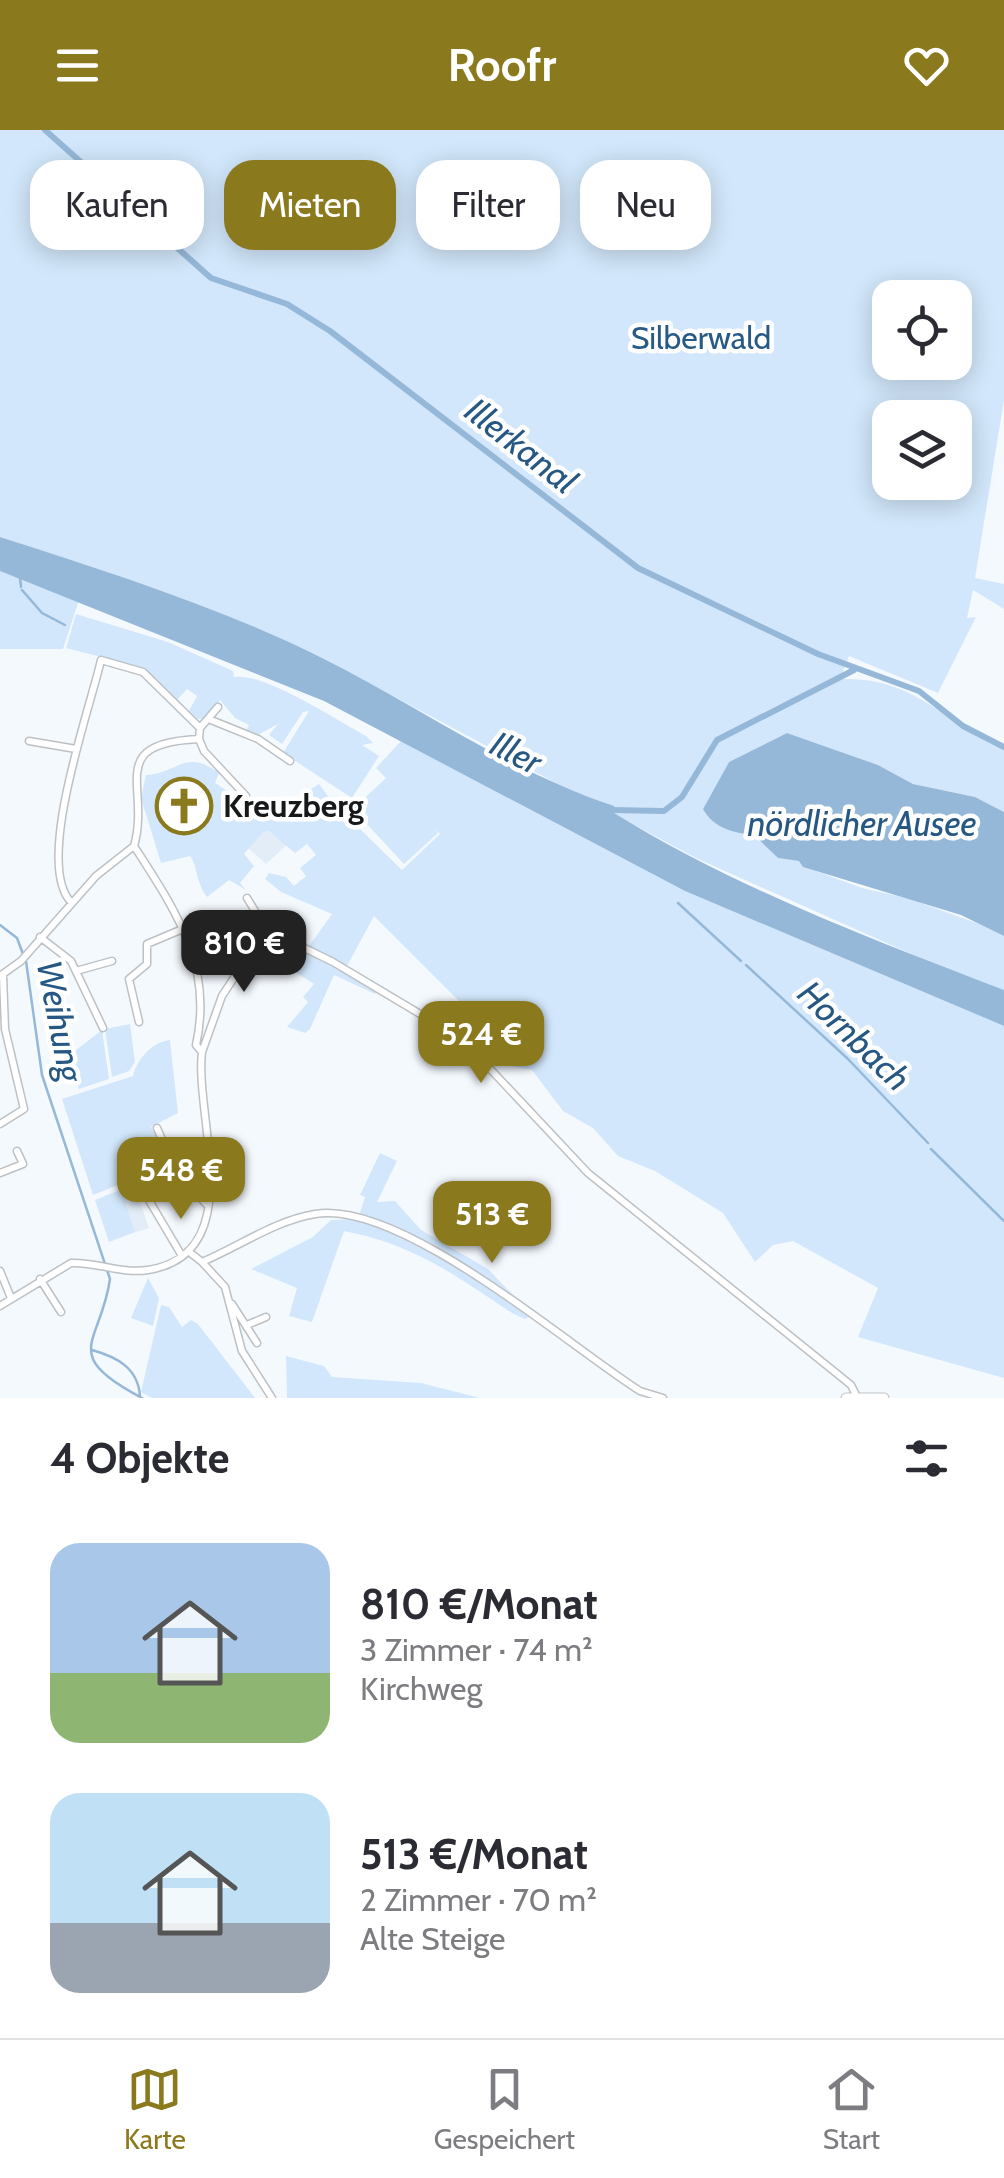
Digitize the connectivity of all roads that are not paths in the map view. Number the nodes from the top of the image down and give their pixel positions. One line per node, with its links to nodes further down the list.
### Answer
1 (218, 707): 2 (street)
2 (211, 720): 3 (street); 7 (street)
3 (200, 728): 4 (street); 6 (street)
4 (199, 740): 8 (street); 9 (street)
5 (28, 741): 6 (street)
6 (76, 750): 11 (street)
7 (290, 762)
8 (246, 796)
9 (134, 846): 11 (street); 12 (street)
10 (247, 898): 13 (street)
11 (71, 902): 14 (street)
12 (184, 928): 18 (street); 20 (street)
13 (266, 929): 20 (street); 38 (street)
14 (40, 937): 16 (street); 17 (street)
15 (112, 961): 16 (street)
16 (76, 971): 19 (street)
17 (2, 975): 21 (street)
18 (138, 1022)
19 (103, 1028)
20 (202, 1052): 26 (street)
21 (0, 1124)
22 (157, 1128): 26 (street)
23 (17, 1151): 24 (street)
24 (0, 1173)
25 (137, 1180): 27 (street)
26 (207, 1205): 27 (street)
27 (185, 1254): 28 (street); 30 (street)
28 (202, 1262): 32 (street); 40 (street)
29 (0, 1272): 31 (street)
30 (40, 1279): 31 (street); 34 (street)
31 (11, 1298): 33 (street)
32 (231, 1304): 36 (street); 39 (street)
33 (0, 1306)
34 (62, 1312)
35 (266, 1316): 36 (street)
36 (246, 1324): 37 (street)
37 (257, 1343)
38 (852, 1397): 41 (main road)
39 (272, 1398)
40 (663, 1398)
41 (884, 1398)

